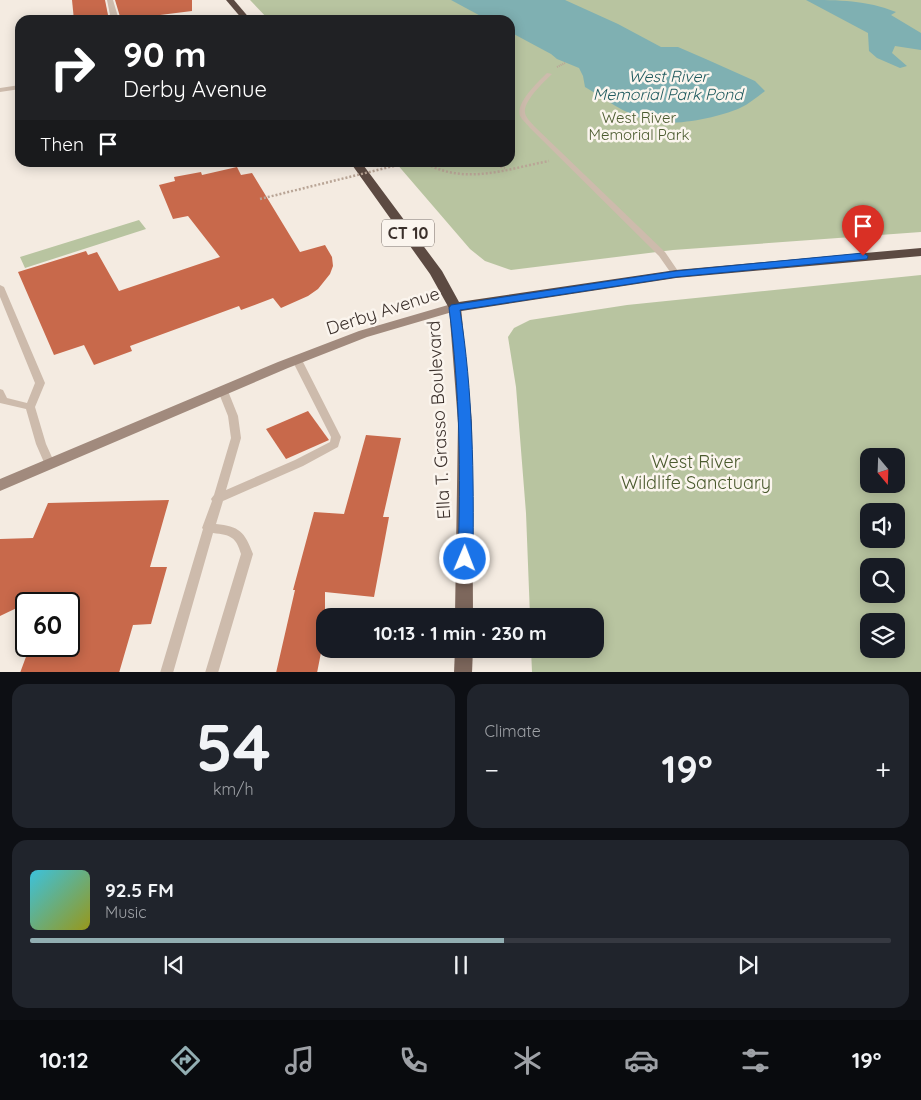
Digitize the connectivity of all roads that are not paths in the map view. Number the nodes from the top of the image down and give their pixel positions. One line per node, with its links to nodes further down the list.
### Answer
1 (110, 0): 3 (street)
2 (230, 0): 4 (highway)
3 (114, 15)
4 (243, 15)
5 (549, 74): 10 (lane)
6 (15, 88): 7 (street)
7 (0, 90)
8 (359, 167): 12 (highway, Ella T. Grasso Boulevard / CT 10)
9 (921, 252): 10 (highway, Derby Avenue)
10 (676, 274): 12 (highway, Derby Avenue)
11 (0, 287): 16 (lane)
12 (454, 308): 13 (main road, Derby Avenue); 21 (main road, Ella T. Grasso Boulevard / CT 10)
13 (297, 360): 14 (main road, Derby Avenue); 19 (lane)
14 (223, 391): 17 (main road, Derby Avenue); 19 (lane)
15 (0, 392): 16 (lane)
16 (30, 407): 17 (lane)
17 (50, 464): 18 (main road, Derby Avenue)
18 (0, 485)
19 (216, 499): 20 (lane)
20 (208, 528): 23 (lane); 24 (lane)
21 (464, 608)
22 (464, 658): 25 (main road)
23 (166, 672)
24 (211, 672)
25 (463, 672)

